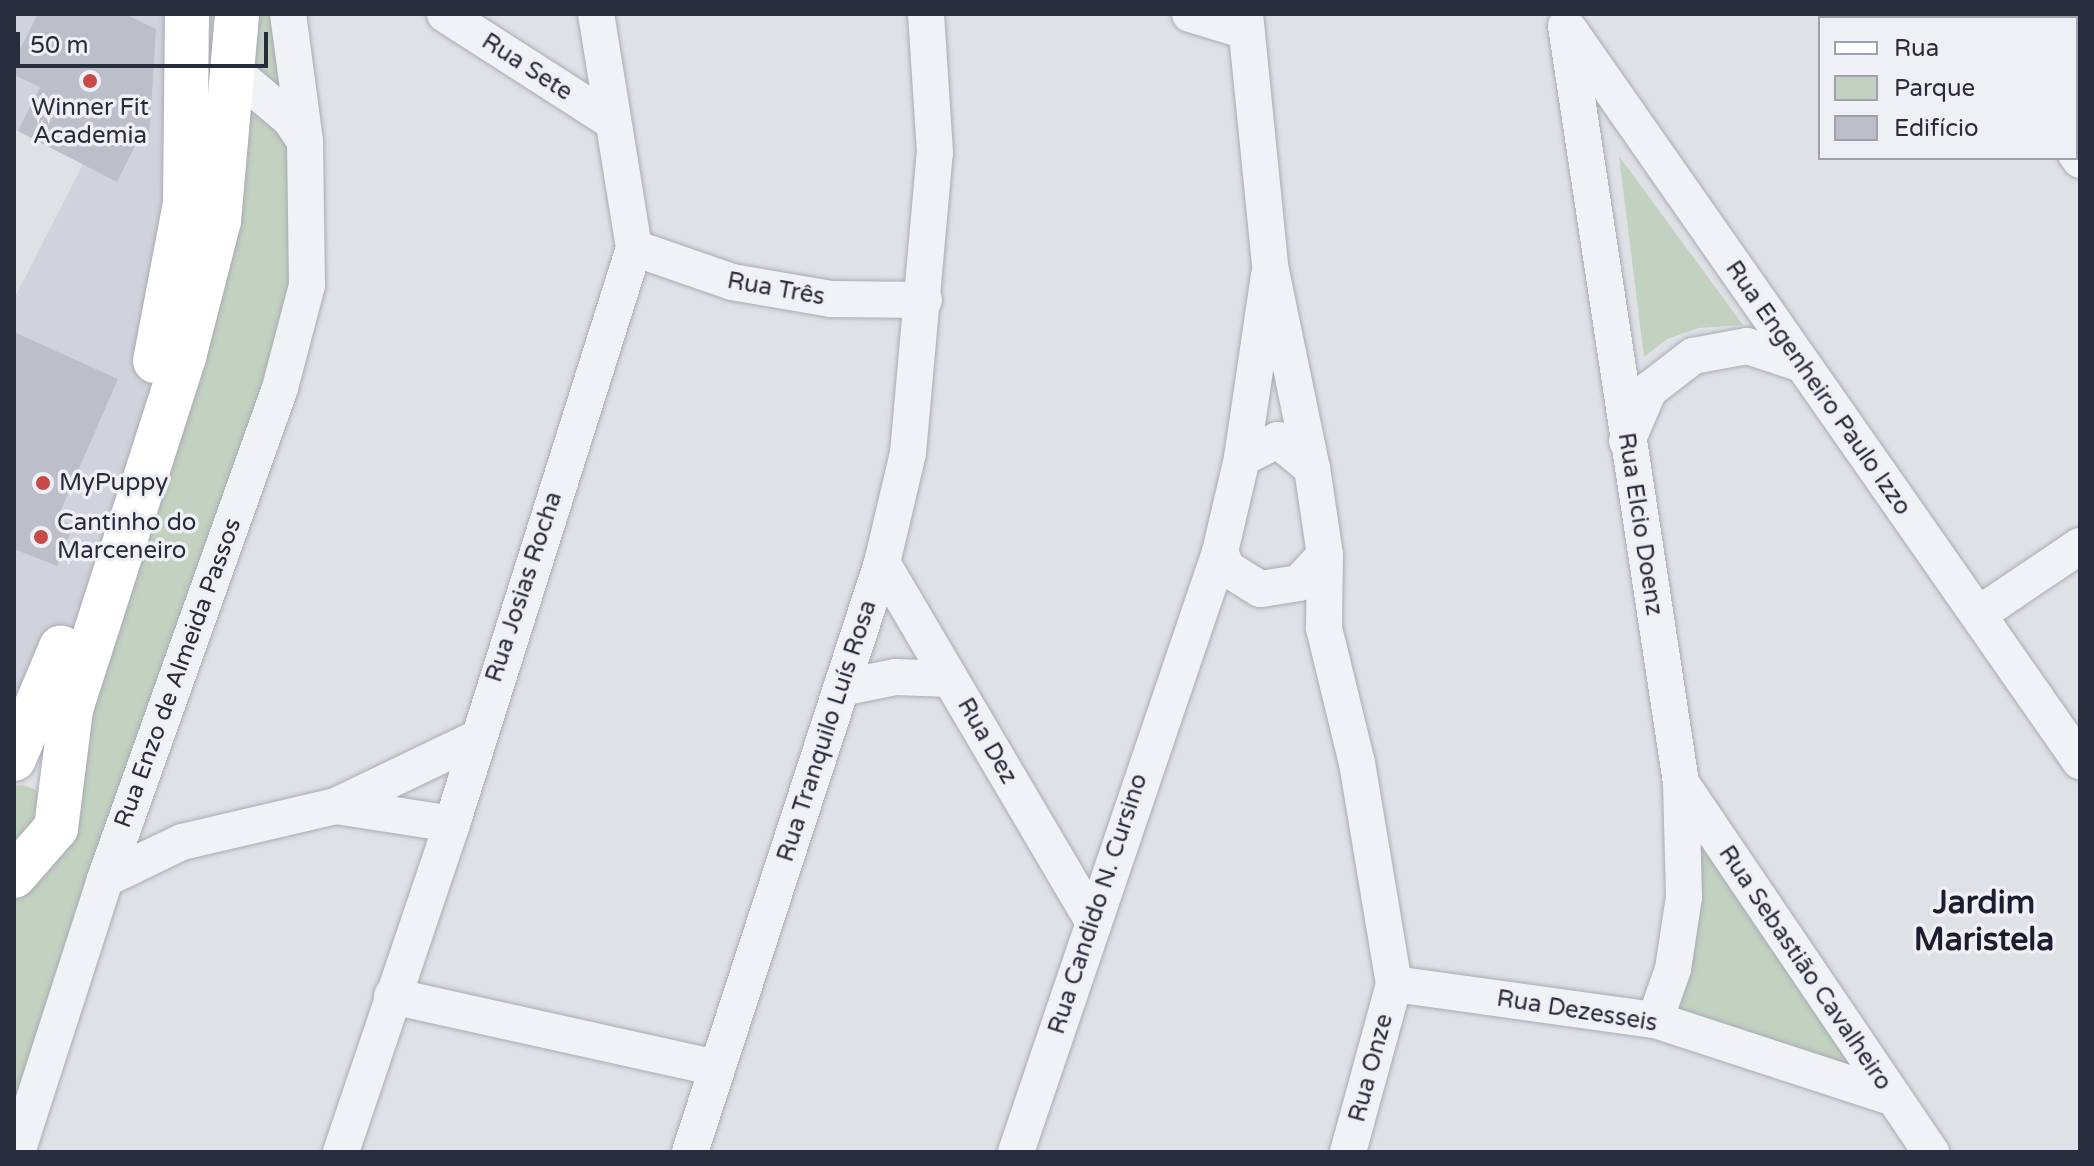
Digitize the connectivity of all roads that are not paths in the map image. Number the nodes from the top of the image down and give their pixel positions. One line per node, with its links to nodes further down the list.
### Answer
1 (187, 14): 31 (main road)
2 (237, 14): 10 (main road)
3 (288, 14): 12 (street, Rua Enzo de Almeida Passos)
4 (445, 14): 11 (street, Rua Sete)
5 (596, 14): 11 (street, Rua Josias Rocha)
6 (926, 14): 15 (street, Rua Tranquilo Luís Rosa)
7 (1190, 14): 9 (street)
8 (1562, 20): 16 (street, Rua Engenheiro Paulo Izzo); 17 (street, Rua Elcio Doenz)
9 (1246, 23): 14 (street)
10 (235, 73): 12 (street); 36 (main road)
11 (610, 120): 13 (street, Rua Josias Rocha)
12 (305, 141): 35 (street, Rua Enzo de Almeida Passos)
13 (634, 248): 15 (street, Rua Três); 30 (street, Rua Josias Rocha)
14 (1270, 266): 18 (street); 19 (street)
15 (924, 300): 23 (street, Rua Tranquilo Luís Rosa)
16 (1799, 363): 17 (street); 25 (street, Rua Engenheiro Paulo Izzo)
17 (1627, 441): 34 (street, Rua Elcio Doenz)
18 (1242, 458): 19 (street); 21 (street)
19 (1312, 468): 22 (street)
20 (2080, 546): 25 (street)
21 (1220, 552): 24 (street); 27 (street, Rua Candido N. Cursino)
22 (1325, 555): 24 (street); 26 (street)
23 (882, 563): 28 (street, Rua Dez); 29 (street, Rua Tranquilo Luís Rosa)
24 (1266, 588): 26 (street); 27 (street, Rua Candido N. Cursino)
25 (1979, 614): 32 (street, Rua Engenheiro Paulo Izzo)
26 (1324, 628): 43 (street)
27 (1187, 658): 42 (street, Rua Candido N. Cursino)
28 (950, 679): 29 (street); 42 (street, Rua Dez)
29 (841, 688): 46 (street, Rua Tranquilo Luís Rosa)
30 (475, 739): 37 (street); 38 (street, Rua Josias Rocha)
31 (14, 759)
32 (2080, 761)
33 (14, 779): 36 (main road)
34 (1681, 783): 45 (street, Rua Elcio Doenz); 47 (street, Rua Sebastião Cavalheiro)
35 (135, 794): 39 (street); 41 (street, Rua Enzo de Almeida Passos)
36 (57, 804): 40 (main road)
37 (336, 806): 38 (street); 39 (street)
38 (452, 824): 44 (street, Rua Josias Rocha)
39 (182, 842): 41 (street)
40 (23, 860)
41 (105, 879): 48 (street, Rua Enzo de Almeida Passos)
42 (1092, 920): 51 (street, Rua Candido N. Cursino)
43 (1394, 984): 45 (street, Rua Dezesseis); 52 (street, Rua Onze)
44 (392, 996): 46 (street); 49 (street, Rua Josias Rocha)
45 (1655, 1020): 47 (street, Rua Dezesseis)
46 (716, 1068): 50 (street, Rua Tranquilo Luís Rosa)
47 (1893, 1098): 53 (street, Rua Sebastião Cavalheiro)
48 (17, 1152)
49 (341, 1152)
50 (690, 1152)
51 (1016, 1152)
52 (1348, 1152)
53 (1931, 1152)

